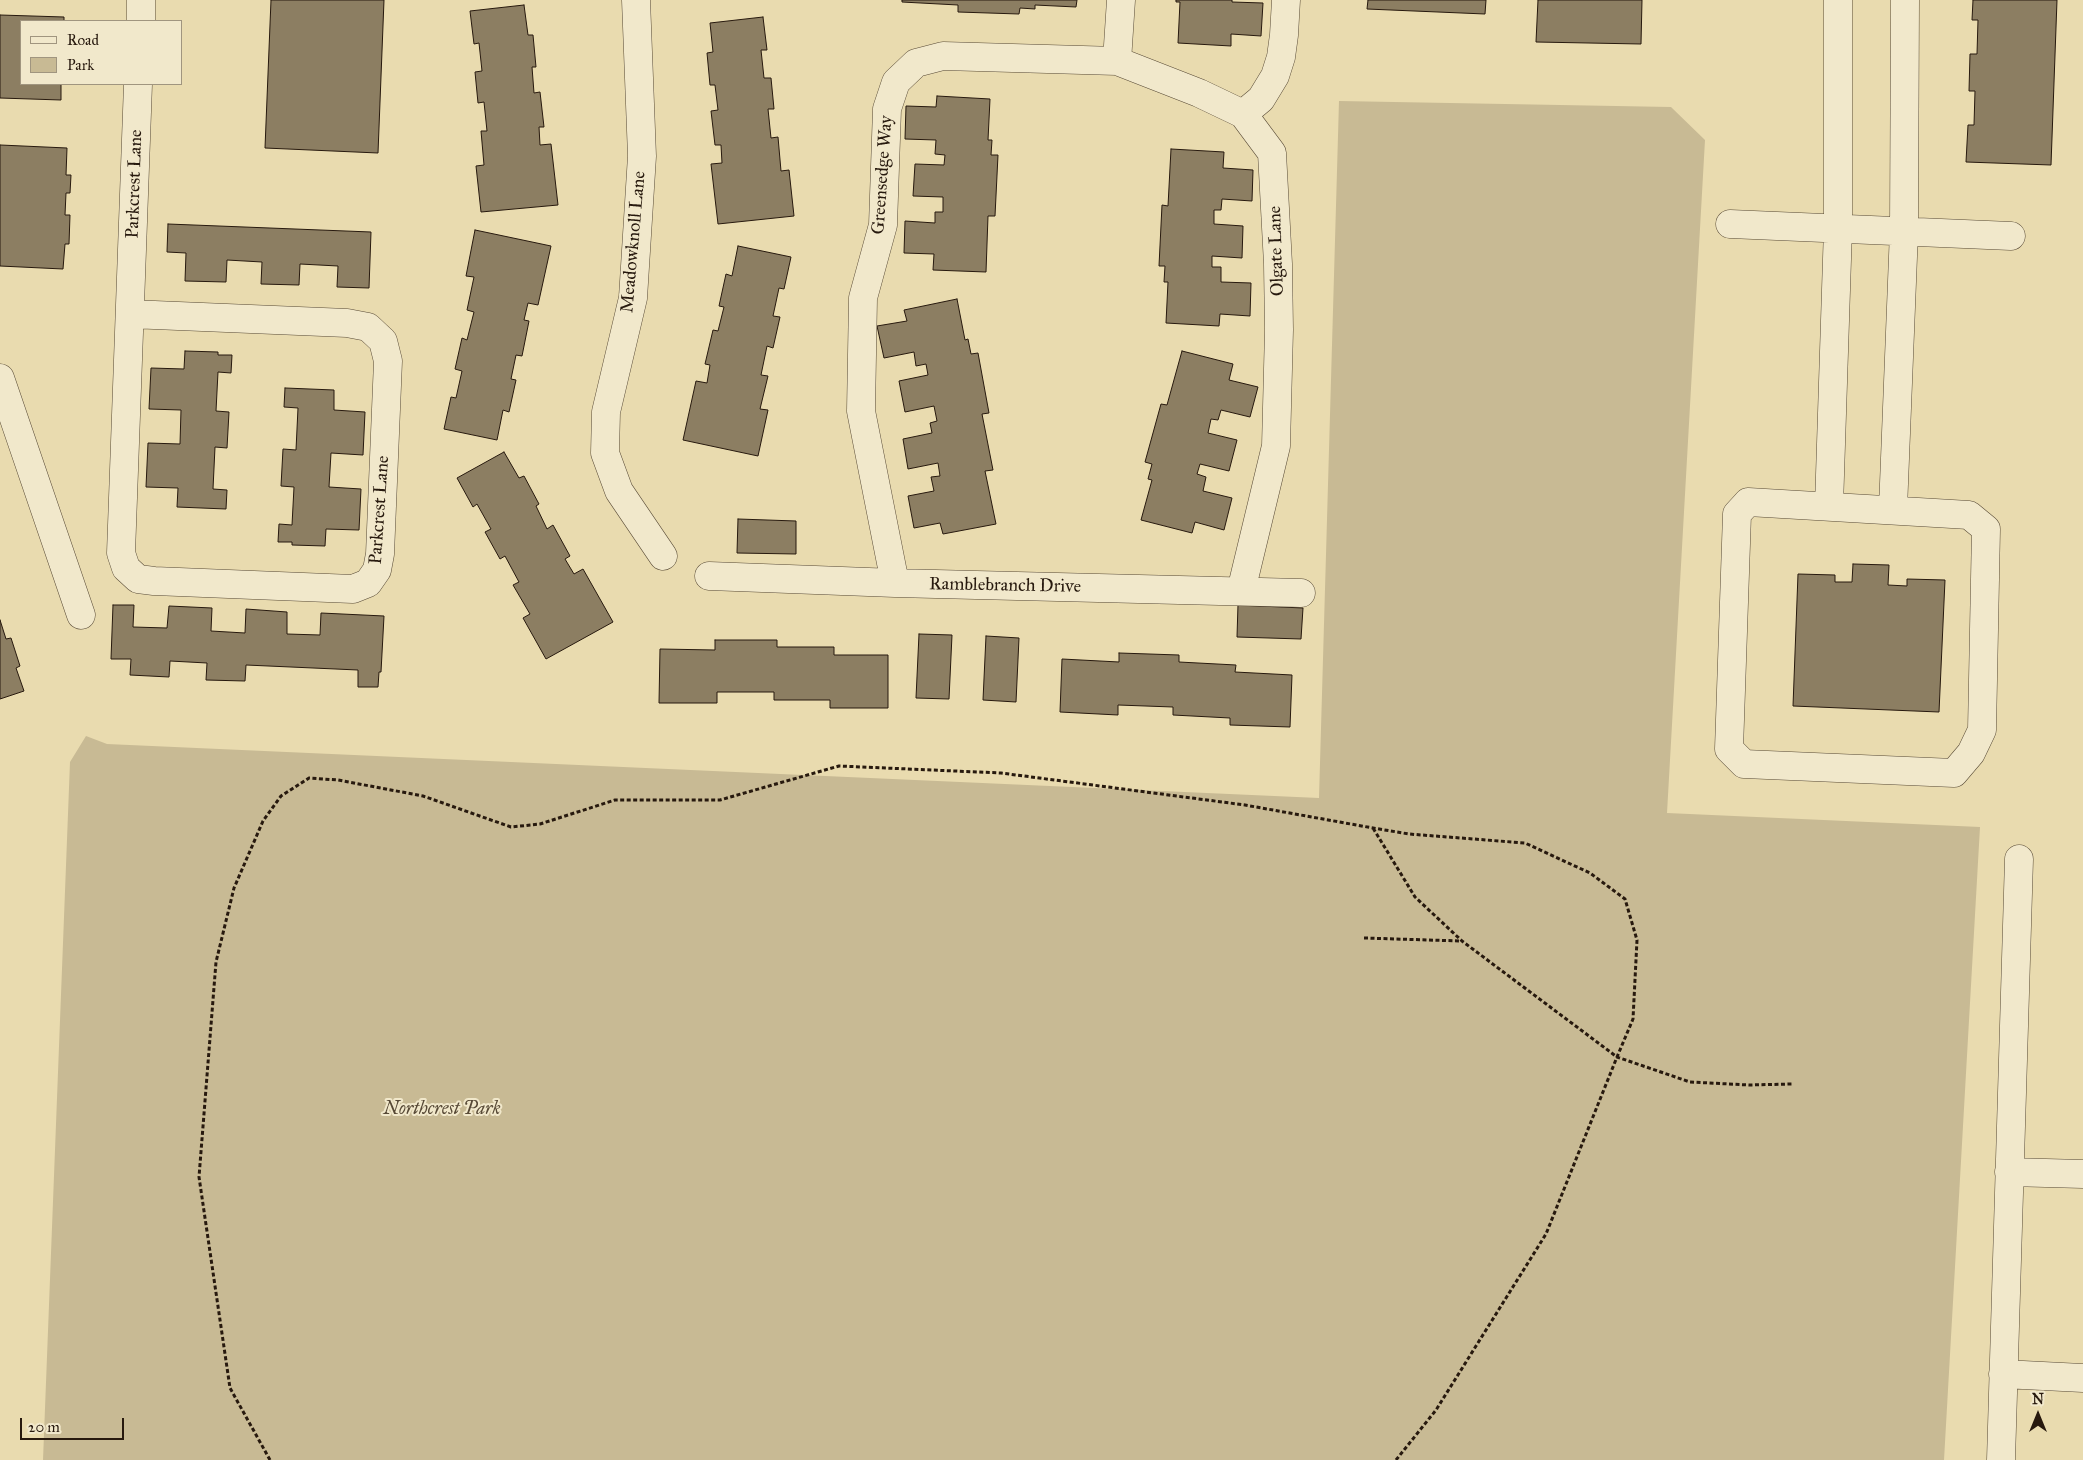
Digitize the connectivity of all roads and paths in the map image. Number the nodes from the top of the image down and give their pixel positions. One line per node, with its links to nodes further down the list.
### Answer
1 (141, 0): 7 (street)
2 (636, 0): 19 (street, Meadowknoll Lane)
3 (1121, 0): 8 (street)
4 (1286, 0): 10 (street)
5 (1838, 0): 12 (street)
6 (1905, 0): 13 (street)
7 (140, 20)
8 (1118, 61): 10 (street, Olgate Lane); 21 (street, Greensedge Way)
9 (138, 85): 15 (street, Parkcrest Lane)
10 (1243, 114): 22 (street, Olgate Lane)
11 (1730, 224): 12 (street)
12 (1838, 228): 13 (street); 17 (street)
13 (1904, 231): 14 (street); 18 (street)
14 (2011, 236)
15 (130, 314): 15 (street, Parkcrest Lane)
16 (0, 378): 24 (street)
17 (1829, 506): 18 (street); 18 (street)
18 (1893, 509)
19 (663, 556)
20 (709, 576): 21 (street, Ramblebranch Drive)
21 (895, 583): 22 (street, Ramblebranch Drive)
22 (1241, 591): 23 (street, Ramblebranch Drive)
23 (1301, 593)
24 (81, 615)
25 (1374, 828): 28 (path); 29 (path); 35 (path)
26 (2019, 859): 31 (street)
27 (1364, 938): 28 (path)
28 (1462, 941): 29 (path)
29 (1617, 1057): 30 (path); 36 (path)
30 (1792, 1084)
31 (2010, 1172): 32 (street); 33 (street)
32 (2083, 1174)
33 (2003, 1374): 34 (street); 37 (street)
34 (2083, 1378)
35 (270, 1460)
36 (1396, 1460)
37 (2001, 1460)

